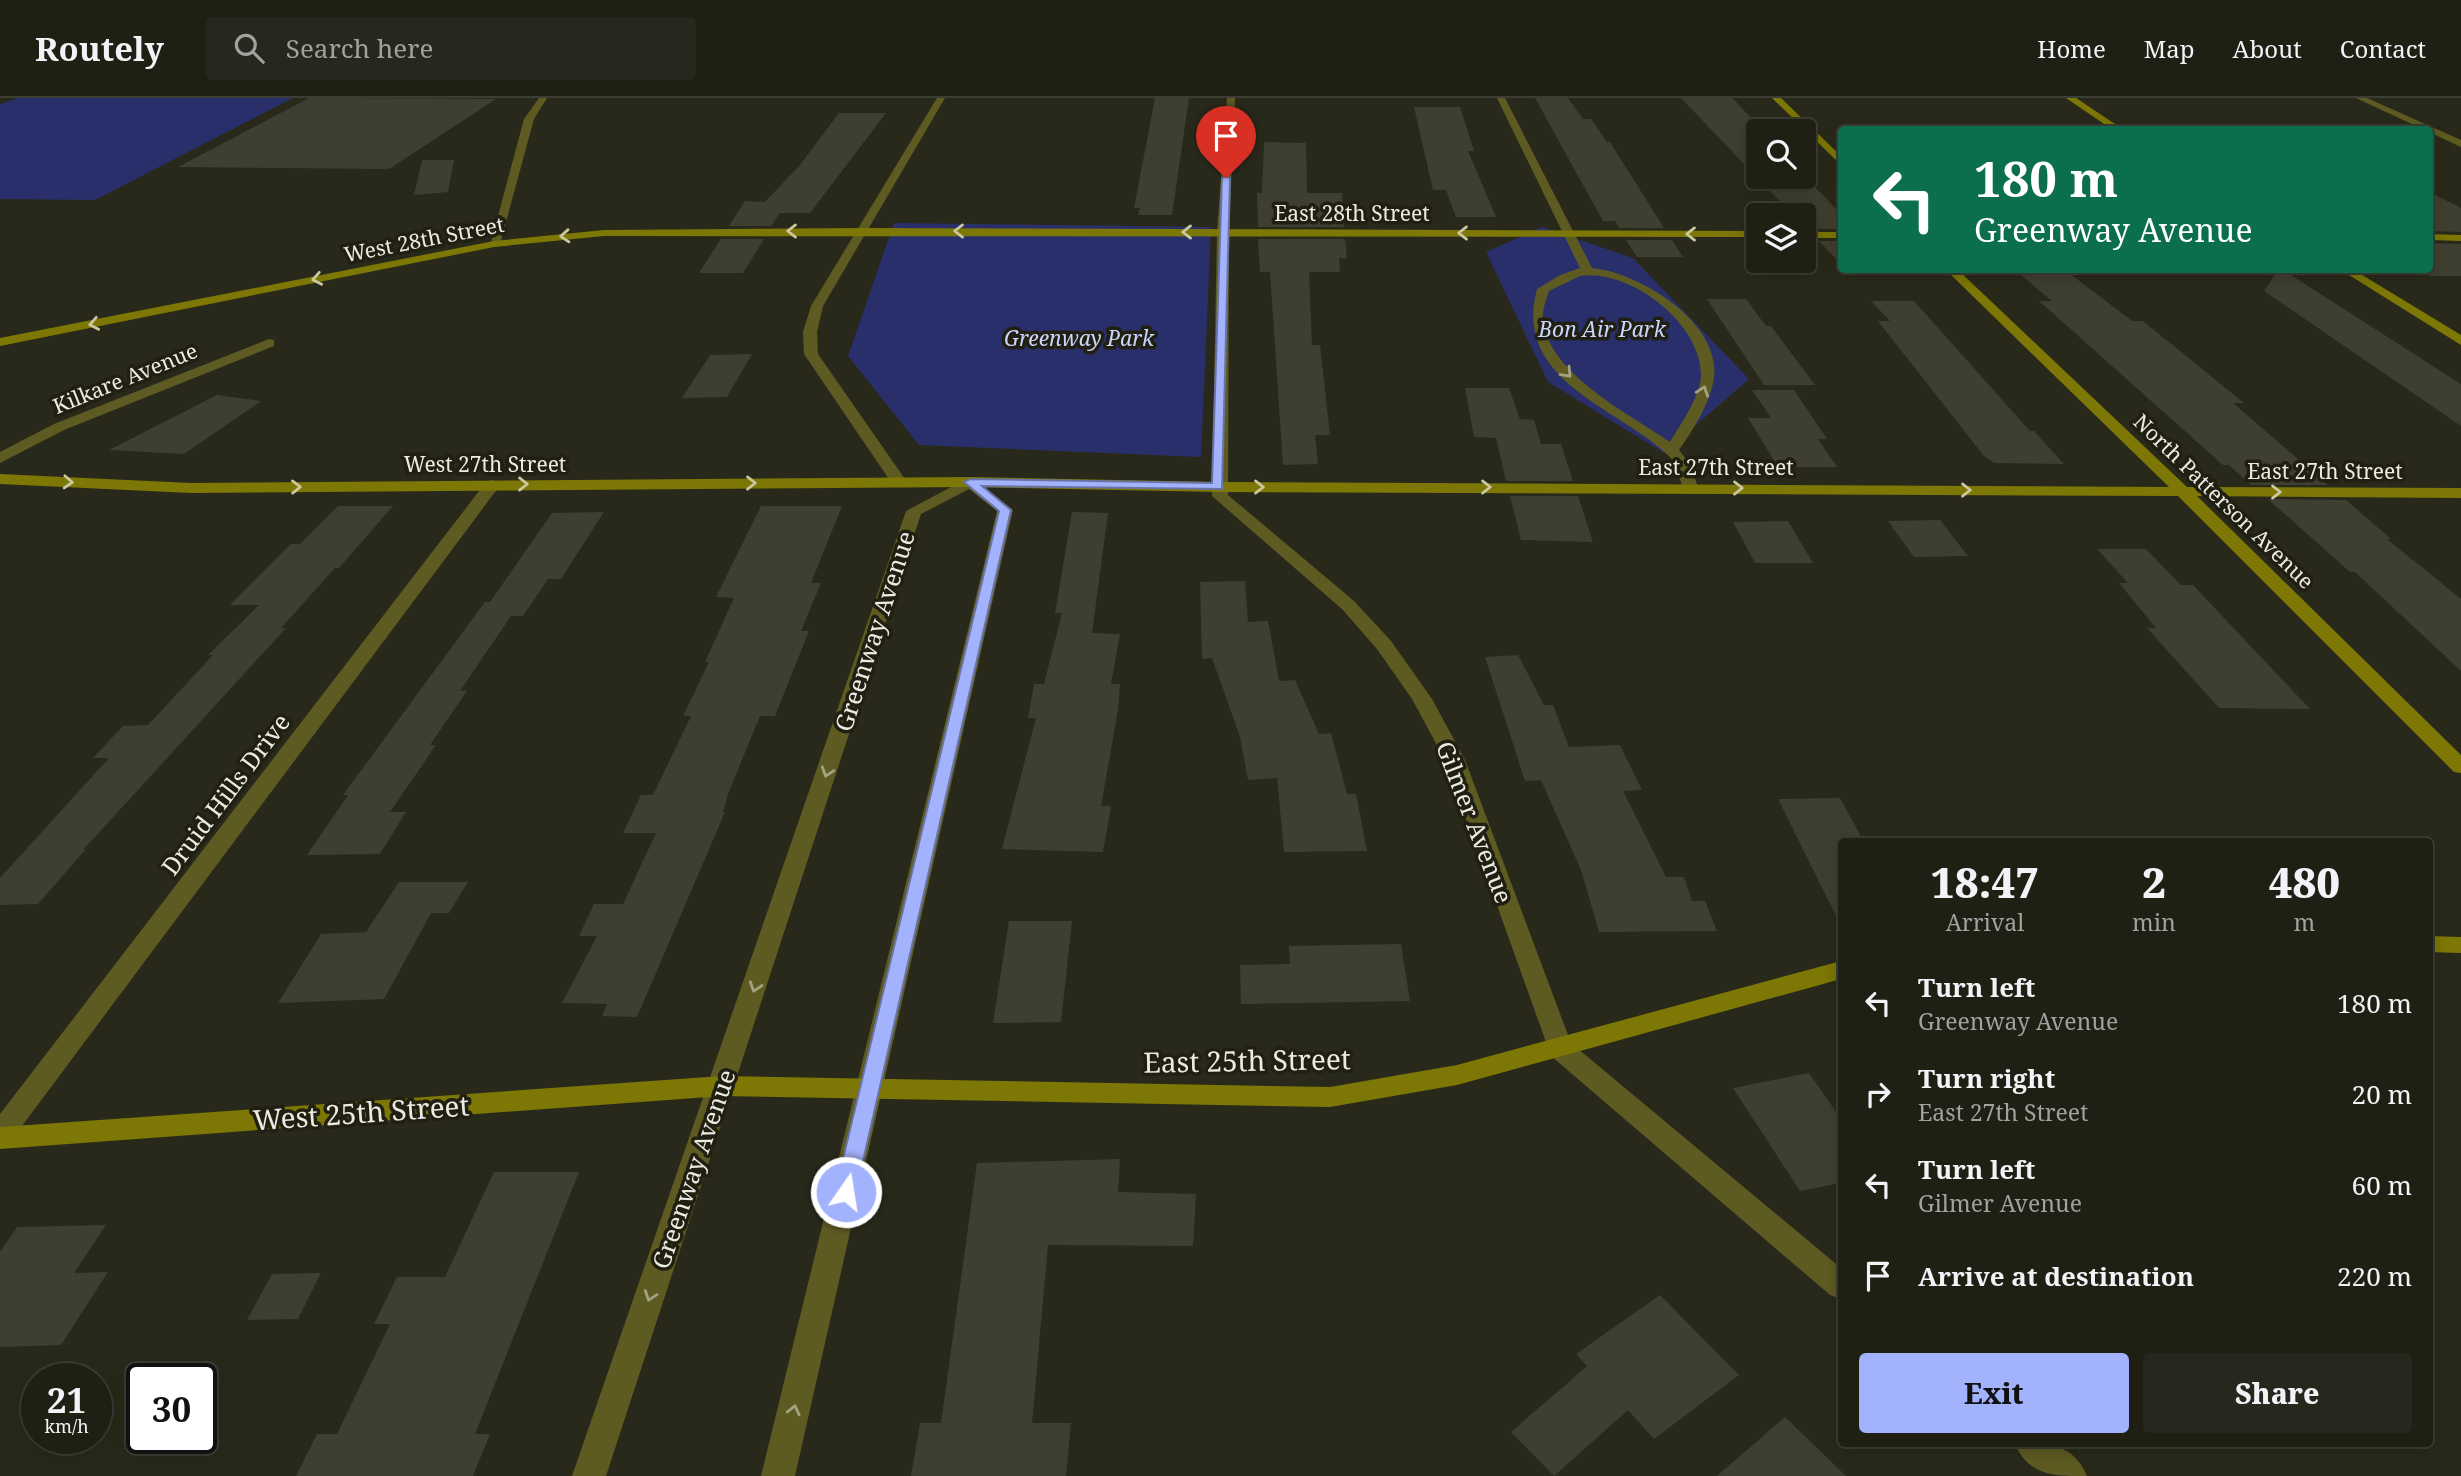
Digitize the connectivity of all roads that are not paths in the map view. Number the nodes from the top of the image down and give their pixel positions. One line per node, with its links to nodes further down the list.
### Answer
1 (543, 98): 21 (street)
2 (941, 98): 13 (street)
3 (1231, 98): 14 (street)
4 (1501, 98): 15 (street)
5 (1776, 98): 12 (street)
6 (2070, 98): 8 (street)
7 (2360, 98): 9 (street)
8 (2114, 126)
9 (2421, 126)
10 (2433, 131): 11 (street)
11 (2461, 144)
12 (1838, 159)
13 (861, 231): 14 (street, East 28th Street, one-way to 13); 21 (street, West 28th Street, one-way to 21); 31 (street)
14 (1223, 232): 15 (street, East 28th Street, one-way to 14); 34 (street)
15 (1566, 233): 16 (street, East 28th Street, one-way to 15); 22 (street)
16 (1746, 234)
17 (1816, 235): 18 (street)
18 (1838, 235)
19 (2433, 237): 20 (street)
20 (2461, 238)
21 (494, 244): 26 (street, West 28th Street, one-way to 26)
22 (1587, 270): 28 (street, one-way to 22); 28 (street, one-way to 28)
23 (1955, 273): 36 (street, North Patterson Avenue)
24 (2352, 273): 25 (street)
25 (2461, 341)
26 (0, 342)
27 (269, 343): 29 (street, Kilkare Avenue)
28 (1671, 451): 35 (street)
29 (0, 458)
30 (0, 479): 33 (street, West 27th Street, one-way to 33)
31 (899, 482): 32 (street, West 27th Street); 33 (street, West 27th Street, one-way to 31)
32 (970, 482): 34 (street, East 27th Street); 43 (street, Greenway Avenue, one-way to 43); 44 (street)
33 (492, 485): 45 (street, Druid Hills Drive)
34 (1218, 487): 35 (street, East 27th Street, one-way to 35); 42 (street, Gilmer Avenue)
35 (1690, 487): 36 (street, East 27th Street, one-way to 36)
36 (2183, 492): 37 (street, East 27th Street, one-way to 37); 38 (street, North Patterson Avenue)
37 (2461, 493)
38 (2461, 768)
39 (2433, 944): 40 (street)
40 (2461, 945)
41 (1838, 971): 42 (street, East 25th Street)
42 (1560, 1049): 44 (street, East 25th Street); 46 (street, Gilmer Avenue)
43 (722, 1086): 44 (street, East 25th Street); 45 (street, West 25th Street); 48 (street, Greenway Avenue, one-way to 48)
44 (870, 1088): 49 (street, one-way to 44)
45 (0, 1136)
46 (1838, 1283)
47 (2035, 1447): 50 (street)
48 (589, 1476)
49 (778, 1476)
50 (2070, 1476)

